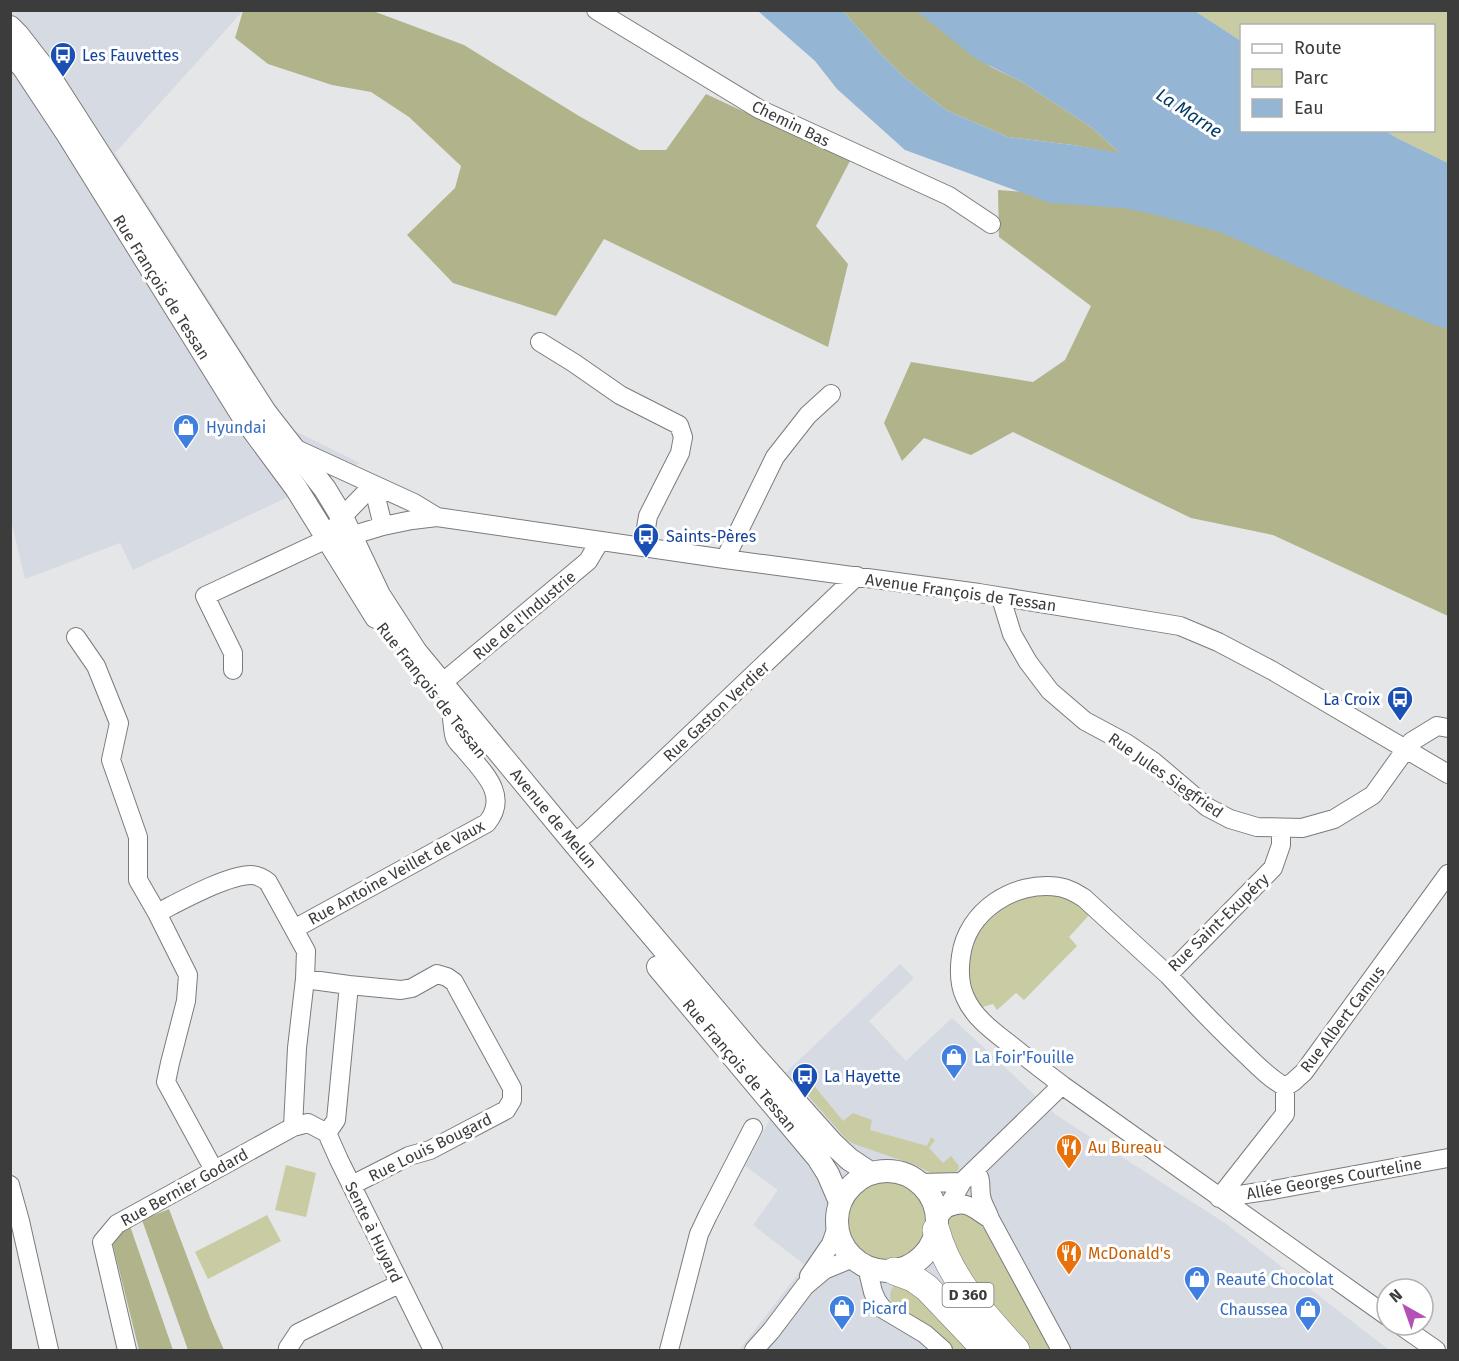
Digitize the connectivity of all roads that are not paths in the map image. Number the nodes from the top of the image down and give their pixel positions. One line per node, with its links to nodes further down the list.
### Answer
1 (596, 10): 4 (street, Chemin Bas)
2 (10, 27): 7 (main road, Avenue de Melun)
3 (10, 53): 12 (main road, Rue François de Tessan)
4 (992, 224)
5 (540, 342): 14 (street)
6 (831, 394): 15 (street)
7 (294, 448): 8 (street); 11 (main road, Avenue de Melun)
8 (373, 485): 9 (street); 10 (street); 11 (street)
9 (437, 517): 10 (street); 13 (street, Avenue François de Tessan)
10 (383, 526): 11 (street)
11 (346, 527): 12 (street); 20 (main road, Avenue de Melun)
12 (327, 539): 19 (street); 21 (main road, Rue François de Tessan)
13 (600, 541): 14 (street, Avenue François de Tessan); 20 (street, Rue de l'Industrie)
14 (644, 546): 15 (street, Avenue François de Tessan)
15 (725, 559): 16 (street, Avenue François de Tessan)
16 (857, 576): 17 (street, Avenue François de Tessan); 26 (street, Rue Gaston Verdier)
17 (1001, 597): 23 (street, Avenue François de Tessan); 25 (street, Rue Jules Siegfried)
18 (76, 637): 28 (street)
19 (233, 670)
20 (442, 683): 26 (main road, Avenue de Melun)
21 (452, 719): 29 (street, Rue Antoine Veillet de Vaux); 46 (main road, Rue François de Tessan)
22 (1449, 728): 23 (street, Rue Jules Siegfried)
23 (1405, 749): 24 (street, Avenue François de Tessan); 25 (street, Rue Jules Siegfried)
24 (1449, 774)
25 (1281, 829): 30 (street, Rue Saint-Exupéry)
26 (574, 843): 40 (main road, Avenue de Melun)
27 (1449, 874): 34 (street, Rue Albert Camus)
28 (157, 914): 29 (street); 39 (street)
29 (294, 929): 31 (street)
30 (1168, 975): 33 (street, Rue Saint-Exupéry); 34 (street, Rue Albert Camus)
31 (305, 979): 32 (street, Rue Louis Bougard); 35 (street)
32 (350, 985): 37 (street); 44 (street, Rue Louis Bougard)
33 (1062, 1086): 41 (street); 45 (street, Rue Saint-Exupéry)
34 (1285, 1087): 45 (street)
35 (300, 1125): 37 (street); 39 (street, Rue Bernier Godard)
36 (753, 1128): 62 (street)
37 (327, 1133): 44 (street, Sente à Huyard)
38 (1449, 1158): 45 (street, Allée Georges Courteline)
39 (214, 1170): 59 (street, Rue Bernier Godard)
40 (870, 1173): 42 (main road); 46 (main road)
41 (969, 1176): 42 (street); 47 (street); 48 (street)
42 (921, 1183): 47 (main road)
43 (10, 1185): 58 (street)
44 (352, 1185): 52 (street, Sente à Huyard)
45 (1219, 1198): 54 (street, Rue Saint-Exupéry)
46 (840, 1203): 49 (main road)
47 (940, 1219): 48 (street); 51 (main road); 67 (highway, D 360)
48 (990, 1220): 68 (street)
49 (837, 1227): 50 (main road); 53 (street)
50 (860, 1263): 51 (main road); 53 (street); 55 (street)
51 (894, 1271): 55 (street); 66 (highway, D 360)
52 (399, 1284): 60 (street); 61 (street, Sente à Huyard)
53 (805, 1286): 56 (street)
54 (1375, 1308)
55 (890, 1312): 65 (street)
56 (771, 1331): 63 (street); 64 (street)
57 (1417, 1337): 69 (street)
58 (49, 1350)
59 (127, 1350)
60 (289, 1350)
61 (433, 1350)
62 (669, 1350)
63 (754, 1350)
64 (759, 1350)
65 (943, 1350)
66 (986, 1350)
67 (1016, 1350)
68 (1061, 1350)
69 (1436, 1350)

